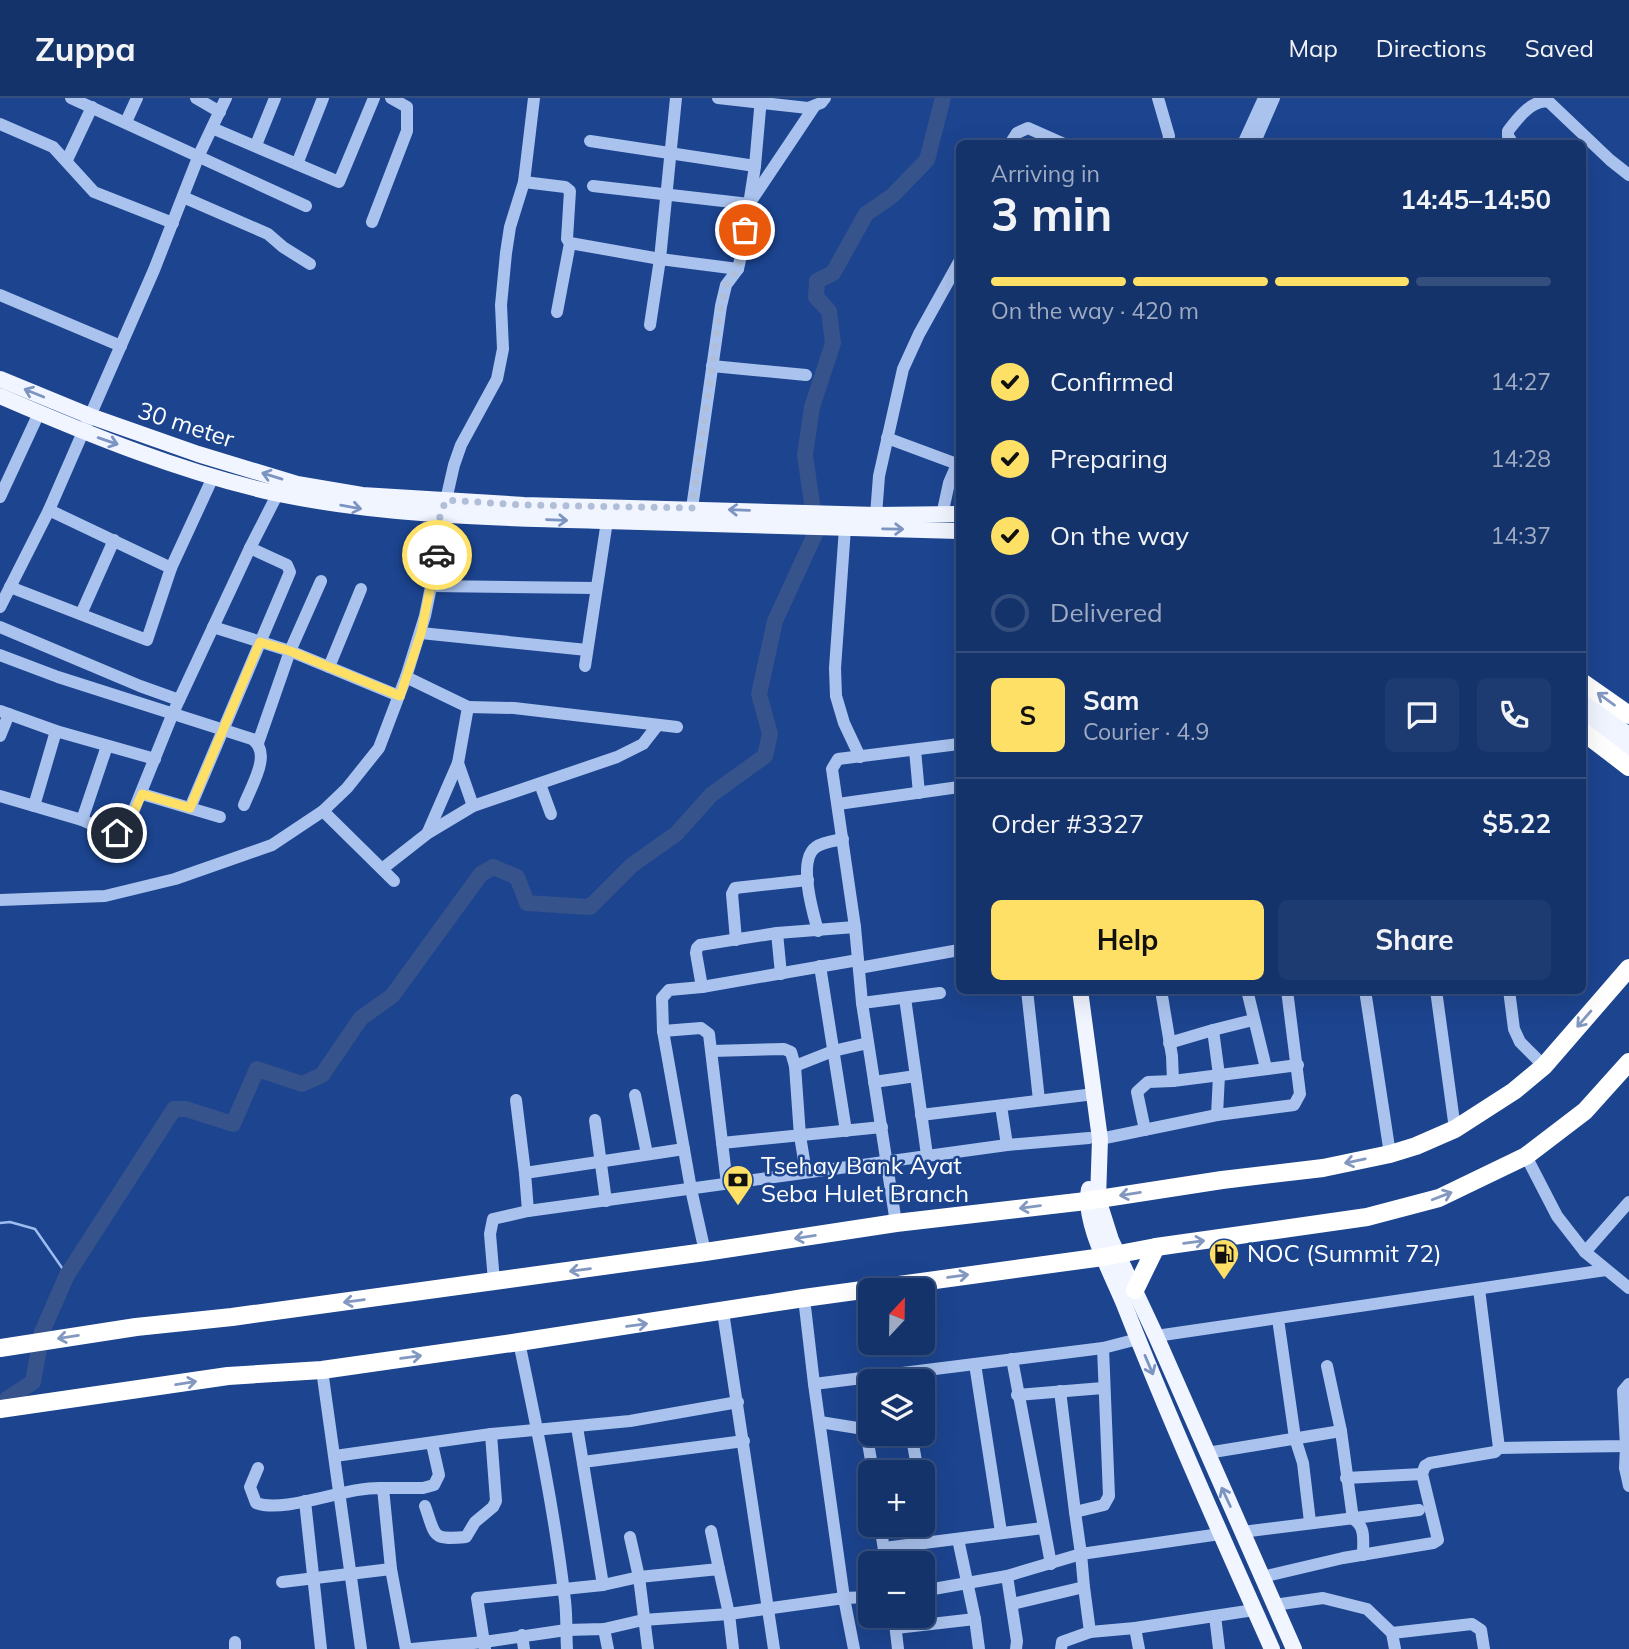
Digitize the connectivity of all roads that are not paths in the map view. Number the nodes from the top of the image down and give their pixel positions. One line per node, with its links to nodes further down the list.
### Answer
1 (71, 98): 19 (street)
2 (136, 98): 22 (street)
3 (196, 98): 21 (street)
4 (226, 98): 21 (street)
5 (275, 98): 32 (street)
6 (323, 98): 36 (street)
7 (391, 98): 18 (street)
8 (534, 98): 39 (street)
9 (676, 98): 33 (street)
10 (718, 98): 17 (street)
11 (825, 98): 20 (street)
12 (1158, 98): 27 (street)
13 (1264, 98): 28 (street)
14 (1274, 98): 29 (street)
15 (1541, 99): 30 (street); 38 (street)
16 (368, 100): 36 (street)
17 (761, 101): 20 (street); 37 (street)
18 (408, 102): 45 (street)
19 (92, 107): 22 (street); 35 (street)
20 (814, 107): 43 (street)
21 (220, 112): 24 (street)
22 (126, 122): 34 (street)
23 (0, 124): 35 (street)
24 (212, 128): 32 (street); 34 (street)
25 (1013, 140): 26 (street)
26 (1055, 140)
27 (1168, 140)
28 (1245, 140)
29 (1256, 140)
30 (1510, 140)
31 (590, 141): 33 (street)
32 (256, 145): 36 (street)
33 (671, 153): 37 (street); 41 (street)
34 (199, 155): 42 (street); 44 (street)
35 (67, 160): 46 (street)
36 (297, 164)
37 (755, 166): 43 (street)
38 (1629, 175)
39 (524, 182): 47 (street); 71 (street)
40 (593, 186): 41 (street)
41 (666, 194): 43 (street); 48 (street)
42 (183, 197): 46 (street); 49 (street)
43 (749, 204): 51 (street)
44 (306, 205)
45 (372, 222)
46 (173, 223): 55 (street)
47 (570, 243): 48 (street); 53 (street)
48 (660, 260): 51 (street); 54 (street)
49 (310, 264)
50 (956, 268): 63 (street)
51 (738, 269): 56 (street)
52 (0, 295): 55 (street)
53 (557, 312)
54 (650, 325)
55 (121, 346): 61 (street)
56 (712, 366): 57 (street); 72 (street)
57 (806, 375)
58 (0, 379): 61 (main road, 30 meter, one-way to 58)
59 (0, 396): 60 (main road)
60 (39, 413): 62 (main road); 67 (street)
61 (90, 416): 62 (street); 71 (main road, 30 meter, one-way to 61)
62 (83, 432): 68 (main road, one-way to 68); 73 (street)
63 (887, 438): 64 (street); 74 (street)
64 (956, 461)
65 (0, 462): 67 (street)
66 (956, 467): 76 (street)
67 (13, 468): 70 (street)
68 (213, 477): 69 (main road); 84 (street)
69 (278, 493): 71 (main road, one-way to 71); 83 (street)
70 (0, 497)
71 (443, 507): 72 (main road); 79 (main road, one-way to 79); 86 (street)
72 (692, 508): 77 (main road, one-way to 72)
73 (49, 510): 82 (street); 87 (street)
74 (876, 514): 76 (main road); 78 (main road)
75 (956, 514): 76 (main road)
76 (942, 515)
77 (805, 520): 78 (main road); 79 (main road)
78 (827, 520): 80 (main road)
79 (607, 521): 88 (street)
80 (845, 528): 81 (main road, one-way to 81); 125 (street)
81 (956, 531)
82 (114, 540): 84 (street); 91 (street)
83 (250, 548): 93 (street); 95 (street)
84 (172, 568): 91 (street)
85 (321, 581): 97 (street)
86 (432, 586): 88 (street); 94 (street)
87 (10, 587): 90 (street); 91 (street)
88 (596, 588): 96 (street)
89 (361, 589): 101 (street)
90 (0, 607)
91 (81, 614)
92 (0, 627): 99 (street)
93 (212, 627): 95 (street); 106 (street)
94 (421, 633): 96 (street); 103 (street)
95 (260, 642): 97 (street); 115 (street)
96 (587, 650): 100 (street)
97 (290, 651): 101 (street); 120 (street)
98 (0, 655): 102 (street)
99 (67, 656): 102 (street); 106 (street)
100 (585, 666)
101 (329, 667): 105 (street)
102 (58, 677): 110 (street)
103 (406, 677): 105 (street); 108 (street)
104 (1586, 685): 111 (highway, one-way to 104)
105 (400, 696): 139 (street)
106 (179, 700): 110 (street)
107 (1586, 705): 118 (main road)
108 (468, 707): 113 (street); 127 (street)
109 (4, 712): 116 (street); 119 (street)
110 (173, 713): 115 (street); 126 (street)
111 (1629, 715)
112 (1586, 720): 124 (main road)
113 (657, 726): 114 (street); 129 (street)
114 (677, 727)
115 (222, 730): 120 (street); 138 (street)
116 (57, 731): 122 (street); 136 (street)
117 (1586, 734): 128 (highway)
118 (1629, 735)
119 (0, 736)
120 (258, 743): 134 (street)
121 (956, 744): 123 (street)
122 (107, 746): 126 (street); 142 (street)
123 (915, 750): 125 (street); 131 (street)
124 (1629, 751)
125 (860, 757): 135 (street)
126 (155, 759): 132 (street)
127 (458, 763): 137 (street); 143 (street)
128 (1629, 767)
129 (540, 784): 137 (street); 140 (street)
130 (956, 787): 131 (street)
131 (919, 793): 135 (street)
132 (142, 794): 138 (street); 142 (street)
133 (0, 796): 136 (street)
134 (244, 804)
135 (838, 804): 144 (street)
136 (34, 806): 142 (street)
137 (473, 806): 143 (street)
138 (190, 808): 141 (street)
139 (323, 811): 145 (street); 148 (street)
140 (551, 814)
141 (220, 817)
142 (82, 820)
143 (428, 833): 145 (street)
144 (843, 839): 146 (street); 149 (street)
145 (382, 869): 147 (street)
146 (808, 880): 150 (street); 152 (street)
147 (394, 881)
148 (0, 900)
149 (855, 927): 150 (street); 154 (street)
150 (818, 931): 151 (street)
151 (777, 933): 152 (street); 157 (street)
152 (736, 940): 158 (street)
153 (956, 950): 154 (street)
154 (859, 964): 155 (street); 170 (street)
155 (820, 966): 157 (street); 177 (street)
156 (1629, 968): 181 (highway, one-way to 181)
157 (781, 974): 158 (street)
158 (702, 987): 173 (street)
159 (940, 993): 169 (street)
160 (1027, 994): 190 (street)
161 (1073, 994): 188 (main road)
162 (1080, 994): 200 (main road)
163 (1162, 994): 175 (street)
164 (1248, 994): 171 (street)
165 (1288, 994): 179 (street)
166 (1366, 994): 205 (street)
167 (1437, 994): 196 (street)
168 (1509, 994): 181 (street)
169 (905, 998): 170 (street); 184 (street)
170 (862, 1003): 174 (street)
171 (1253, 1020): 172 (street); 182 (street)
172 (1213, 1030): 175 (street); 183 (street)
173 (663, 1031): 176 (street); 203 (street)
174 (868, 1043): 177 (street); 186 (street)
175 (1169, 1043): 185 (street)
176 (712, 1051): 180 (street); 201 (street)
177 (833, 1051): 180 (street); 198 (street)
178 (1629, 1062): 207 (highway)
179 (1298, 1065): 182 (street); 193 (street)
180 (795, 1066): 199 (street)
181 (1544, 1066): 196 (highway)
182 (1266, 1068): 183 (street)
183 (1219, 1075): 185 (street); 193 (street)
184 (916, 1076): 186 (street); 192 (street)
185 (1173, 1081): 197 (street)
186 (874, 1082): 195 (street)
187 (635, 1095): 204 (street)
188 (1086, 1095): 190 (street); 200 (main road)
189 (516, 1100): 210 (street)
190 (1040, 1100): 191 (street)
191 (1001, 1106): 192 (street); 202 (street)
192 (921, 1115): 206 (street)
193 (1217, 1115): 197 (street)
194 (595, 1120): 209 (street)
195 (881, 1127): 198 (street); 208 (street)
196 (1455, 1129): 205 (highway)
197 (1144, 1130): 200 (street)
198 (846, 1131): 199 (street)
199 (800, 1136): 201 (street); 211 (street)
200 (1094, 1138): 202 (street); 214 (main road)
201 (722, 1143): 212 (street)
202 (1007, 1145): 206 (street)
203 (684, 1149): 204 (street); 213 (street)
204 (647, 1154): 209 (street)
205 (1390, 1154): 214 (highway, one-way to 214)
206 (927, 1155): 208 (street)
207 (1525, 1156): 219 (highway, one-way to 207); 221 (street)
208 (887, 1160): 211 (street); 218 (street)
209 (601, 1162): 210 (street); 215 (street)
210 (526, 1172): 217 (street)
211 (806, 1172): 212 (street)
212 (727, 1184): 213 (street)
213 (691, 1189): 215 (street); 220 (street)
214 (1092, 1200): 218 (highway, one-way to 218); 222 (main road)
215 (606, 1201): 217 (street)
216 (1629, 1202): 221 (street)
217 (528, 1210): 225 (street)
218 (896, 1223): 220 (highway, one-way to 220)
219 (1156, 1247): 222 (highway); 228 (highway)
220 (705, 1252): 225 (highway, one-way to 225)
221 (1585, 1252): 223 (street)
222 (1110, 1256): 228 (main road); 229 (highway, one-way to 222); 233 (main road)
223 (1606, 1270): 226 (street); 227 (street)
224 (1629, 1270): 226 (street)
225 (494, 1282): 235 (highway, one-way to 235)
226 (1624, 1284)
227 (1479, 1289): 231 (street); 260 (street)
228 (1135, 1290): 232 (main road)
229 (804, 1298): 230 (highway); 243 (street)
230 (723, 1312): 234 (highway, one-way to 230); 248 (street)
231 (1278, 1319): 232 (street); 256 (street)
232 (1156, 1336): 261 (main road)
233 (1138, 1339): 236 (street); 280 (main road, one-way to 280)
234 (519, 1342): 240 (highway, one-way to 234); 253 (street)
235 (0, 1348)
236 (1103, 1348): 237 (street); 245 (street)
237 (1012, 1359): 238 (street); 247 (street)
238 (975, 1364): 241 (street); 278 (street)
239 (1327, 1366): 254 (street)
240 (322, 1370): 249 (highway, one-way to 240); 262 (street)
241 (935, 1371)
242 (858, 1381): 243 (street)
243 (814, 1384): 250 (street)
244 (1629, 1384): 259 (street)
245 (1104, 1388): 246 (street); 273 (street)
246 (1060, 1391): 247 (street); 273 (street)
247 (1017, 1395): 276 (street)
248 (738, 1402): 251 (street); 257 (street)
249 (0, 1409)
250 (820, 1422): 252 (street); 305 (street)
251 (577, 1427): 253 (street); 263 (street)
252 (858, 1428)
253 (538, 1429): 255 (street); 302 (street)
254 (1341, 1431): 256 (street); 266 (street)
255 (491, 1434): 258 (street); 271 (street)
256 (1295, 1438): 261 (street); 275 (street)
257 (744, 1441): 263 (street); 308 (street)
258 (432, 1444): 262 (street); 268 (street)
259 (1626, 1446): 260 (street); 267 (street)
260 (1499, 1448): 265 (street)
261 (1207, 1452): 279 (main road, one-way to 261)
262 (335, 1456): 269 (street)
263 (583, 1462): 300 (street)
264 (258, 1468): 270 (street)
265 (1422, 1474): 266 (street); 288 (street)
266 (1346, 1478): 274 (street)
267 (1629, 1486)
268 (383, 1488): 269 (street); 291 (street)
269 (339, 1493): 270 (street); 293 (street)
270 (305, 1501): 297 (street)
271 (425, 1506)
272 (1419, 1510): 274 (street)
273 (1074, 1512): 287 (street)
274 (1353, 1518): 275 (street); 288 (street)
275 (1310, 1522): 279 (street)
276 (1043, 1528): 278 (street); 290 (street)
277 (711, 1531): 292 (street)
278 (1001, 1532): 283 (street)
279 (1242, 1532): 285 (main road)
280 (1220, 1534): 287 (street); 289 (main road)
281 (630, 1537): 295 (street)
282 (882, 1537): 284 (street)
283 (958, 1539): 284 (street); 299 (street)
284 (884, 1548): 286 (street)
285 (1249, 1550): 289 (main road); 296 (main road)
286 (884, 1551)
287 (1082, 1554): 290 (street); 301 (street)
288 (1363, 1555): 296 (street)
289 (1231, 1558): 309 (main road)
290 (1051, 1564): 294 (street)
291 (391, 1569): 293 (street); 325 (street)
292 (719, 1569): 295 (street); 310 (street)
293 (350, 1573): 297 (street); 324 (street)
294 (1007, 1576): 299 (street); 306 (street)
295 (639, 1577): 300 (street); 313 (street)
296 (1262, 1577): 307 (main road)
297 (315, 1578): 298 (street); 323 (street)
298 (282, 1582)
299 (968, 1583): 303 (street); 312 (street)
300 (603, 1585): 302 (street)
301 (1084, 1587): 306 (street); 319 (street)
302 (564, 1589): 318 (street); 322 (street)
303 (935, 1589)
304 (858, 1597): 305 (street)
305 (844, 1598): 308 (street); 333 (street)
306 (1012, 1604): 336 (street)
307 (1274, 1605): 320 (street); 341 (main road)
308 (769, 1608): 310 (street); 332 (street)
309 (1254, 1610): 311 (street); 340 (main road)
310 (729, 1614): 313 (street); 331 (street)
311 (1215, 1616): 316 (street); 339 (street)
312 (975, 1619): 314 (street); 335 (street)
313 (643, 1620): 317 (street); 330 (street)
314 (935, 1620)
315 (896, 1628): 334 (street)
316 (1135, 1628): 319 (street); 338 (street)
317 (604, 1629): 318 (street); 329 (street)
318 (566, 1630): 321 (street); 328 (street)
319 (1090, 1632): 337 (street)
320 (1392, 1633): 342 (street); 343 (street)
321 (522, 1635): 322 (street); 327 (street)
322 (484, 1646): 326 (street)
323 (321, 1649)
324 (361, 1649)
325 (406, 1649)
326 (412, 1649)
327 (524, 1649)
328 (567, 1649)
329 (608, 1649)
330 (648, 1649)
331 (733, 1649)
332 (774, 1649)
333 (855, 1649)
334 (898, 1649)
335 (979, 1649)
336 (1016, 1649)
337 (1060, 1649)
338 (1139, 1649)
339 (1219, 1649)
340 (1272, 1649)
341 (1294, 1649)
342 (1395, 1649)
343 (1484, 1649)

